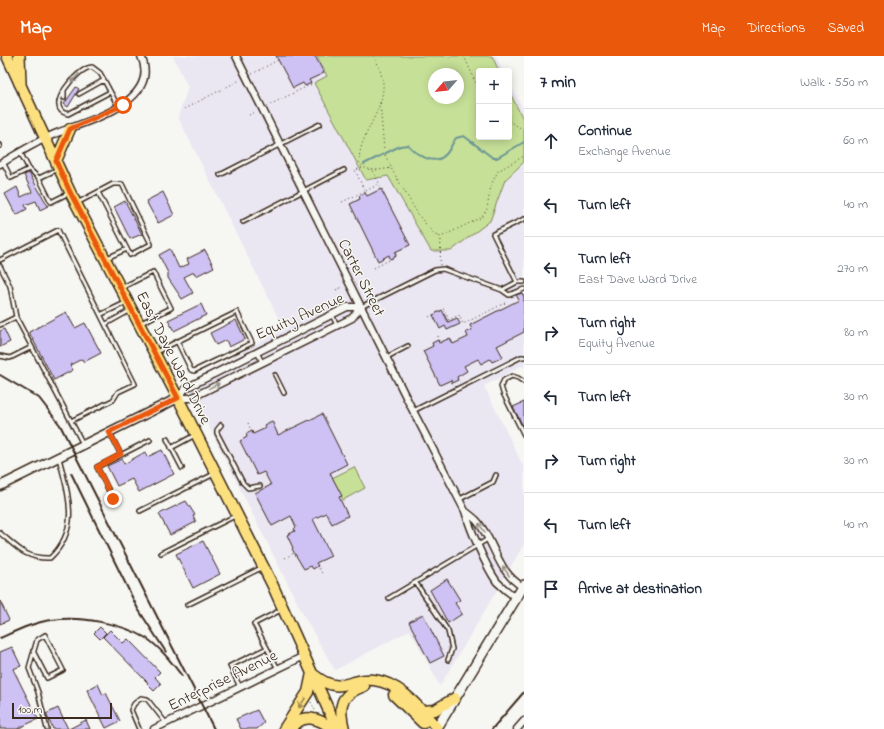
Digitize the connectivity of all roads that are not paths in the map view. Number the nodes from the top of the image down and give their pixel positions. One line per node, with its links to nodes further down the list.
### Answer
1 (7, 56): 6 (main road, East Dave Ward Drive)
2 (20, 56): 6 (highway)
3 (141, 56): 13 (street)
4 (236, 56): 17 (street, Carter Street)
5 (104, 80): 7 (lane, one-way to 7); 8 (lane); 9 (lane)
6 (20, 83): 16 (main road, East Dave Ward Drive)
7 (64, 91): 10 (lane); 12 (lane)
8 (110, 92): 12 (lane); 13 (lane)
9 (79, 94)
10 (64, 98)
11 (61, 102): 12 (lane)
12 (58, 107)
13 (118, 108): 15 (street)
14 (320, 124): 17 (lane)
15 (70, 129): 16 (street); 20 (main road)
16 (45, 139): 18 (street); 20 (main road, East Dave Ward Drive)
17 (280, 144): 23 (lane); 25 (street, Carter Street)
18 (20, 152): 19 (street); 21 (lane)
19 (1, 163): 21 (lane)
20 (58, 164): 24 (lane); 26 (main road, East Dave Ward Drive)
21 (29, 169): 24 (lane)
22 (344, 170): 25 (lane)
23 (220, 175)
24 (40, 178): 26 (lane)
25 (303, 191): 30 (lane); 41 (street, Carter Street)
26 (70, 192): 28 (main road, East Dave Ward Drive)
27 (98, 192): 28 (lane); 31 (lane); 31 (lane)
28 (76, 204): 32 (main road, East Dave Ward Drive)
29 (524, 219): 35 (lane)
30 (244, 222)
31 (126, 249): 32 (lane)
32 (106, 259): 37 (main road, East Dave Ward Drive)
33 (0, 260): 42 (lane)
34 (0, 266): 44 (lane)
35 (517, 282): 36 (lane); 39 (lane)
36 (524, 282)
37 (121, 289): 40 (main road, East Dave Ward Drive); 46 (lane)
38 (524, 289): 39 (lane)
39 (502, 290): 41 (lane)
40 (130, 306): 42 (lane); 45 (lane); 46 (main road, East Dave Ward Drive)
41 (361, 307): 43 (street, Equity Avenue); 48 (street, Equity Avenue); 56 (street, Carter Street)
42 (102, 314): 45 (lane)
43 (332, 315): 48 (lane); 52 (street, Equity Avenue)
44 (16, 317): 47 (lane); 51 (lane)
45 (106, 324): 63 (lane)
46 (139, 324): 53 (main road, East Dave Ward Drive)
47 (0, 325)
48 (337, 325): 57 (street, Equity Avenue)
49 (177, 341): 49 (lane); 53 (lane)
50 (408, 346): 56 (lane)
51 (32, 347): 54 (lane); 63 (lane)
52 (257, 352): 57 (lane); 61 (street, Equity Avenue)
53 (154, 353): 61 (main road, East Dave Ward Drive)
54 (0, 356)
55 (524, 357): 62 (lane)
56 (386, 358): 62 (street, Carter Street)
57 (262, 362): 61 (street, Equity Avenue, one-way to 57)
58 (275, 375): 60 (lane)
59 (524, 382): 67 (lane)
60 (284, 393)
61 (178, 398): 65 (street, Equity Avenue); 66 (main road, East Dave Ward Drive)
62 (413, 411): 80 (street, Carter Street)
63 (71, 421): 70 (lane)
64 (221, 425): 78 (lane)
65 (109, 432): 70 (street, Equity Avenue); 72 (lane)
66 (196, 434): 71 (lane); 75 (main road, East Dave Ward Drive)
67 (524, 435)
68 (167, 439): 71 (lane)
69 (150, 440): 72 (lane)
70 (83, 444): 73 (street, Equity Avenue)
71 (171, 448): 74 (lane)
72 (121, 454): 79 (lane)
73 (59, 457): 77 (street, Equity Avenue); 84 (lane)
74 (182, 468)
75 (216, 473): 81 (lane); 83 (main road, East Dave Ward Drive)
76 (496, 475): 80 (lane)
77 (2, 483)
78 (260, 486)
79 (113, 499)
80 (458, 500): 82 (street, Carter Street)
81 (140, 511)
82 (465, 511): 85 (street, Carter Street, one-way to 82); 86 (street, Carter Street)
83 (237, 516): 87 (lane); 88 (main road, East Dave Ward Drive)
84 (0, 533)
85 (488, 539): 86 (lane); 90 (street, Carter Street, one-way to 85)
86 (478, 545): 89 (lane); 92 (street, Carter Street)
87 (161, 553)
88 (263, 567): 93 (lane); 94 (main road, East Dave Ward Drive)
89 (416, 583): 91 (lane); 98 (lane)
90 (524, 586): 92 (main road)
91 (389, 598)
92 (516, 598): 102 (main road)
93 (187, 605)
94 (283, 609): 95 (lane); 97 (main road, East Dave Ward Drive)
95 (267, 648): 99 (lane); 101 (lane)
96 (33, 650): 96 (lane); 106 (lane)
97 (304, 656): 99 (street, Enterprise Avenue); 100 (main road, East Dave Ward Drive)
98 (448, 660)
99 (278, 669): 101 (street, Enterprise Avenue)
100 (312, 673): 103 (main road); 109 (main road, one-way to 109); 112 (main road, East Dave Ward Drive)
101 (240, 687): 105 (street, Enterprise Avenue)
102 (455, 698): 103 (main road); 115 (main road)
103 (419, 713): 113 (main road); 114 (main road); 115 (main road)
104 (524, 721): 116 (street)
105 (166, 723): 107 (lane); 108 (street, Enterprise Avenue)
106 (47, 729)
107 (139, 729)
108 (154, 729)
109 (284, 729)
110 (292, 729): 111 (main road)
111 (332, 729)
112 (337, 729)
113 (344, 729)
114 (421, 729)
115 (434, 729)
116 (517, 729)

